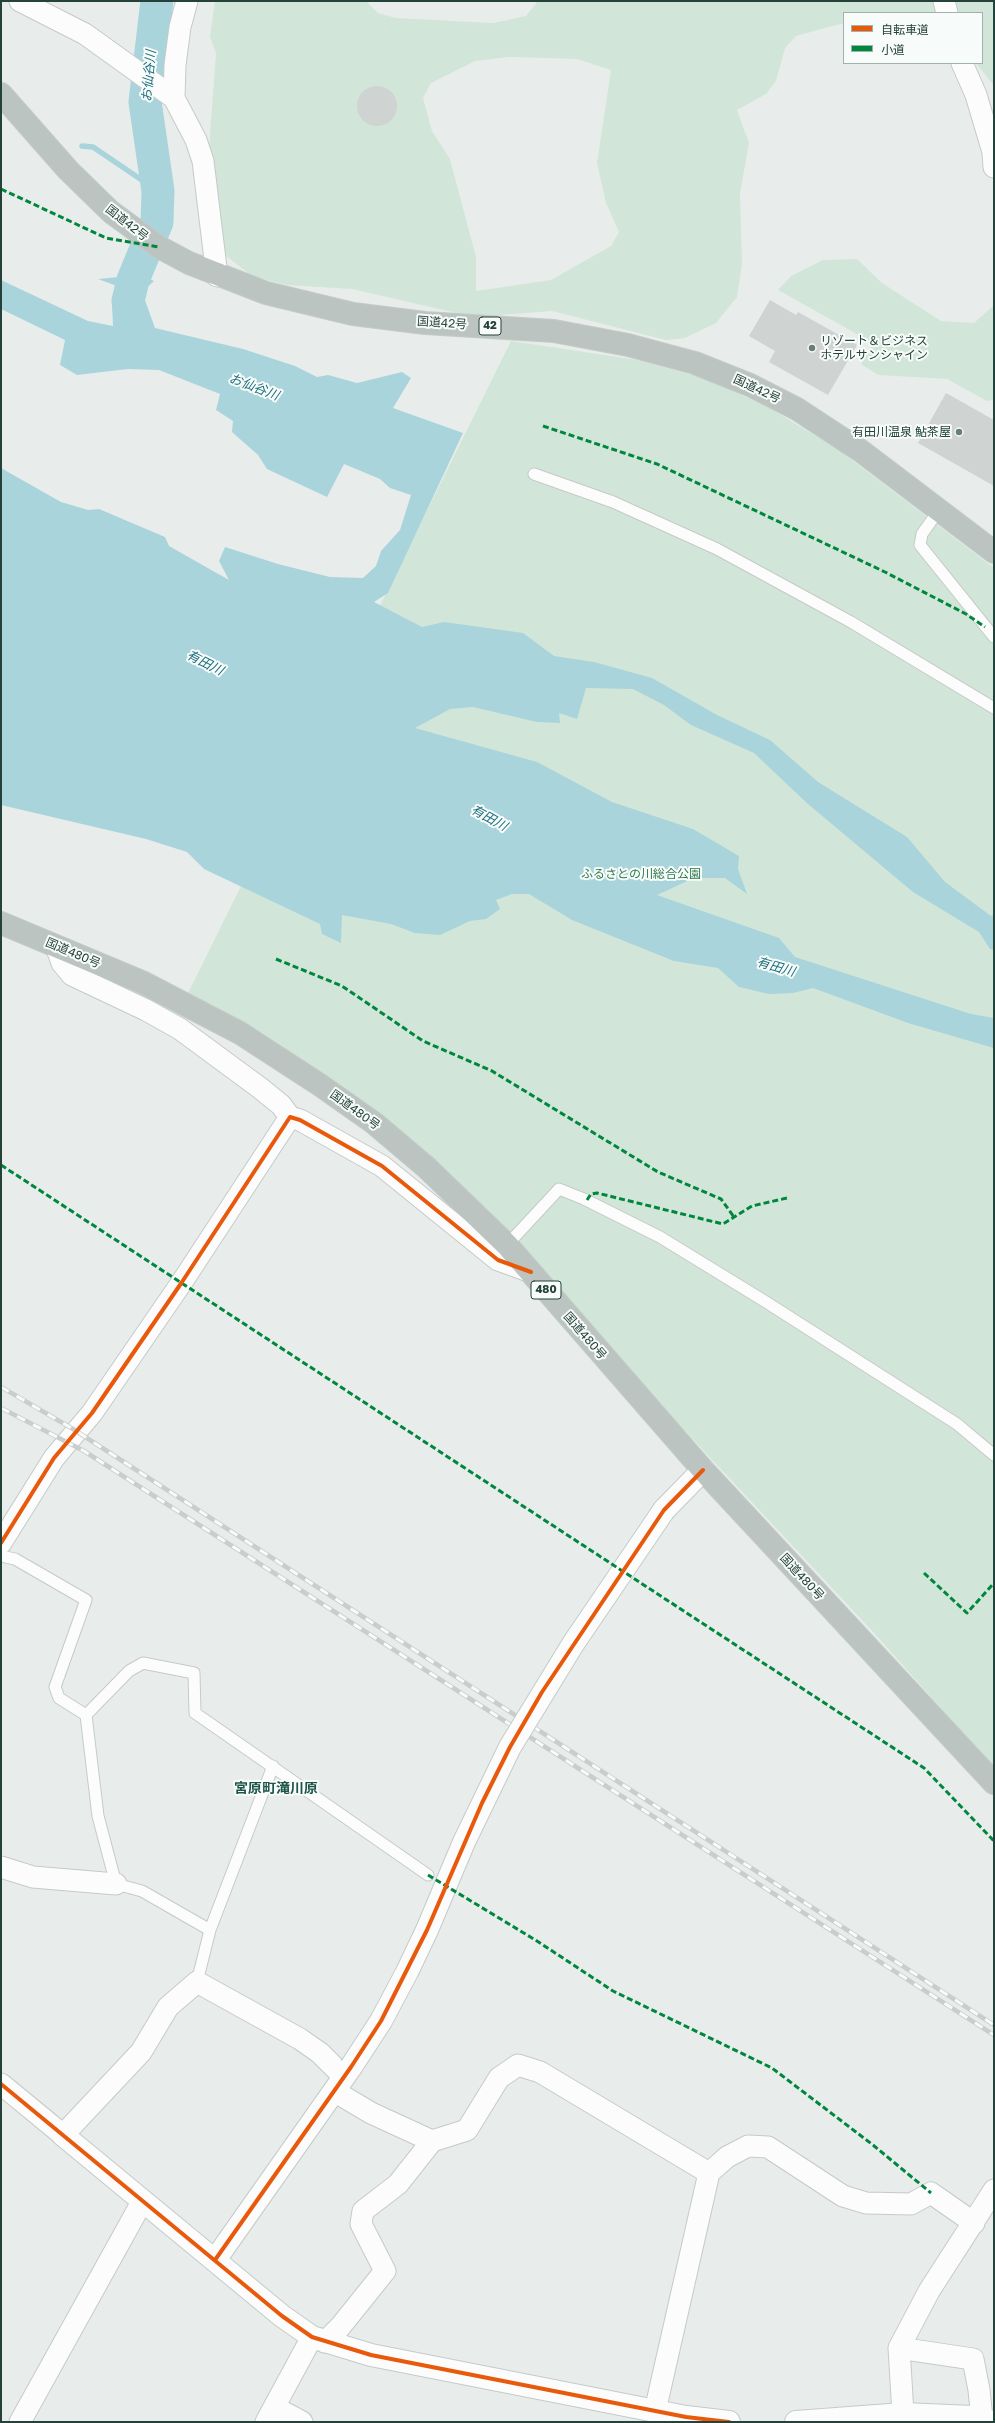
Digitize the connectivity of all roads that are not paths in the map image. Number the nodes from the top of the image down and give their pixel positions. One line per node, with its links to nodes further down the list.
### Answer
1 (20, 1): 7 (street)
2 (187, 1): 7 (street)
3 (944, 1): 4 (street)
4 (947, 12)
5 (962, 64): 8 (street)
6 (1, 94): 9 (highway, 国道42号 / 42)
7 (174, 98): 9 (street)
8 (994, 167)
9 (217, 276): 11 (highway, 国道42号 / 42)
10 (534, 474): 14 (lane)
11 (939, 510): 12 (highway, 国道42号 / 42); 13 (lane)
12 (994, 552)
13 (994, 637)
14 (994, 708)
15 (1, 923): 16 (highway, 国道480号 / 480)
16 (56, 946): 17 (street); 18 (highway, 国道480号 / 480)
17 (290, 1117): 19 (street); 22 (street)
18 (507, 1245): 19 (highway, 国道480号 / 480); 20 (lane)
19 (531, 1272): 21 (highway, 国道480号 / 480)
20 (994, 1455)
21 (703, 1470): 26 (highway, 国道480号 / 480); 32 (street, bridge)
22 (1, 1543)
23 (1, 1556): 24 (lane)
24 (86, 1716): 25 (lane); 29 (lane)
25 (273, 1766): 28 (lane); 30 (lane)
26 (994, 1783)
27 (1, 1867): 29 (street)
28 (428, 1875)
29 (116, 1884): 30 (lane)
30 (210, 1930): 31 (lane)
31 (198, 1982): 32 (street); 34 (street)
32 (343, 2079): 35 (street); 40 (street)
33 (1, 2084): 34 (street)
34 (63, 2135): 38 (street)
35 (432, 2142): 36 (street); 41 (street)
36 (709, 2173): 39 (street); 43 (street)
37 (994, 2190): 39 (street)
38 (142, 2202): 40 (street); 47 (street)
39 (974, 2223): 42 (street)
40 (215, 2260): 41 (street)
41 (318, 2339): 43 (street); 45 (street)
42 (899, 2348): 44 (street); 46 (street)
43 (655, 2411): 49 (street)
44 (903, 2414): 46 (street); 50 (street)
45 (270, 2415): 48 (street)
46 (987, 2420)
47 (20, 2422)
48 (302, 2422)
49 (729, 2422)
50 (796, 2422)

